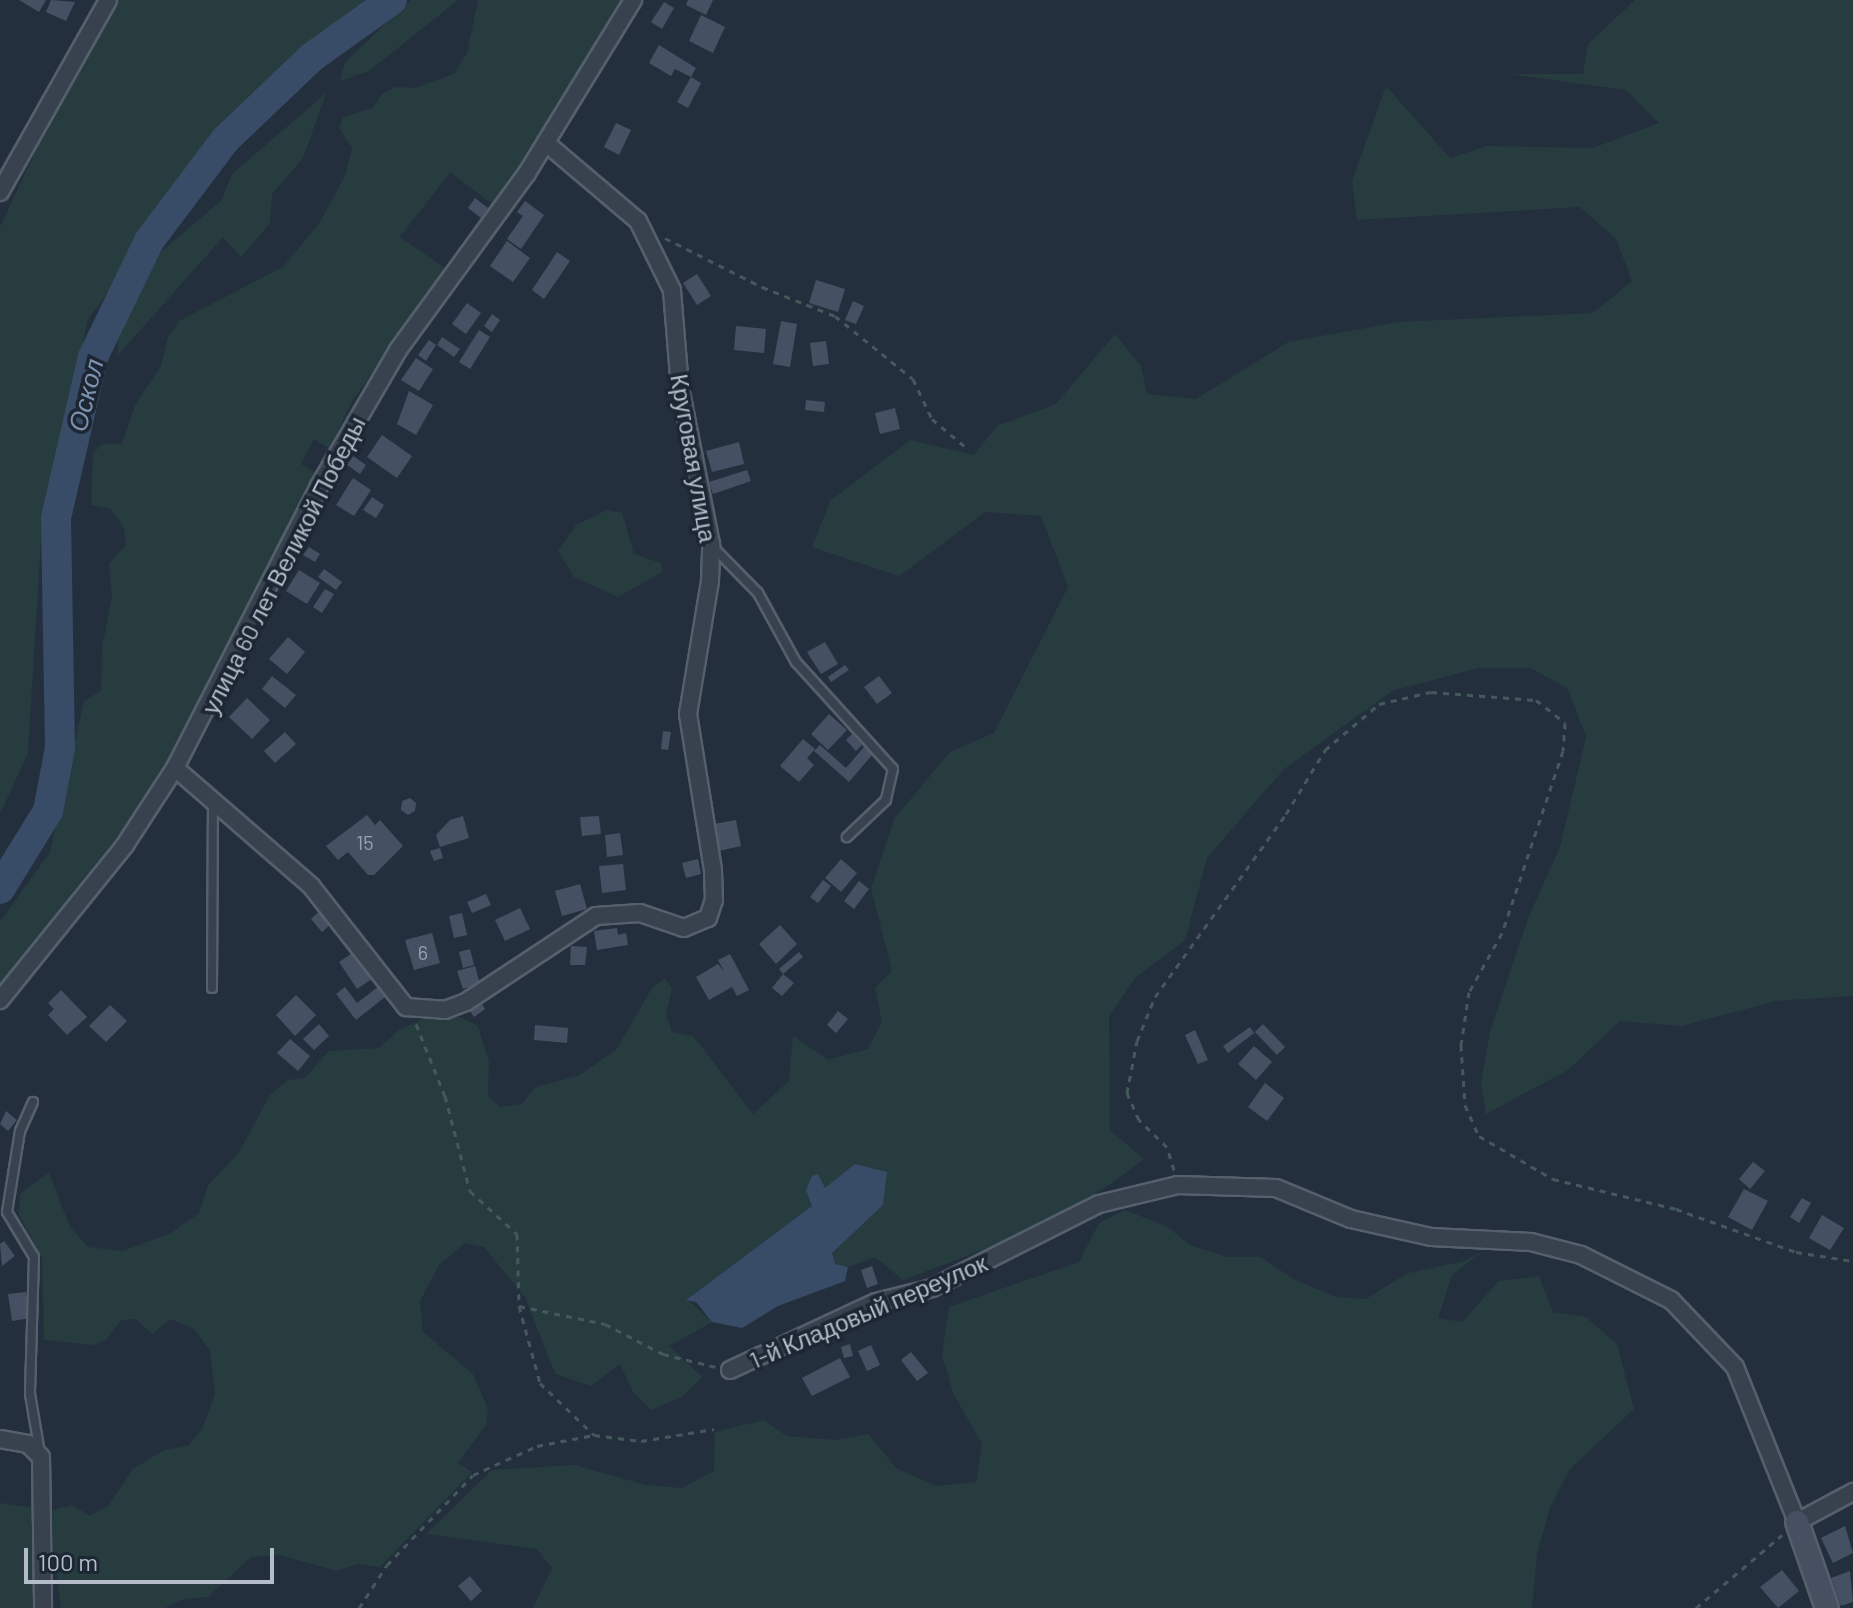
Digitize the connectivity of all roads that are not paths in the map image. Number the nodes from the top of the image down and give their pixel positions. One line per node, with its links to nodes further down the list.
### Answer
1 (108, 0): 4 (street)
2 (633, 0): 3 (street, улица 60 лет Великой Победы)
3 (546, 143): 5 (street, Круговая улица); 6 (street, улица 60 лет Великой Победы)
4 (0, 192)
5 (711, 544): 7 (street, Круговая улица); 8 (lane)
6 (175, 768): 7 (street); 10 (street, улица 60 лет Великой Победы)
7 (213, 799): 9 (lane)
8 (847, 837)
9 (212, 988)
10 (0, 1000)
11 (33, 1102): 14 (lane)
12 (730, 1370): 16 (street, 1-й Кладовый переулок)
13 (0, 1439): 14 (street)
14 (41, 1457): 17 (street)
15 (1853, 1492): 16 (street)
16 (1797, 1522): 18 (main road)
17 (43, 1608)
18 (1827, 1608)

